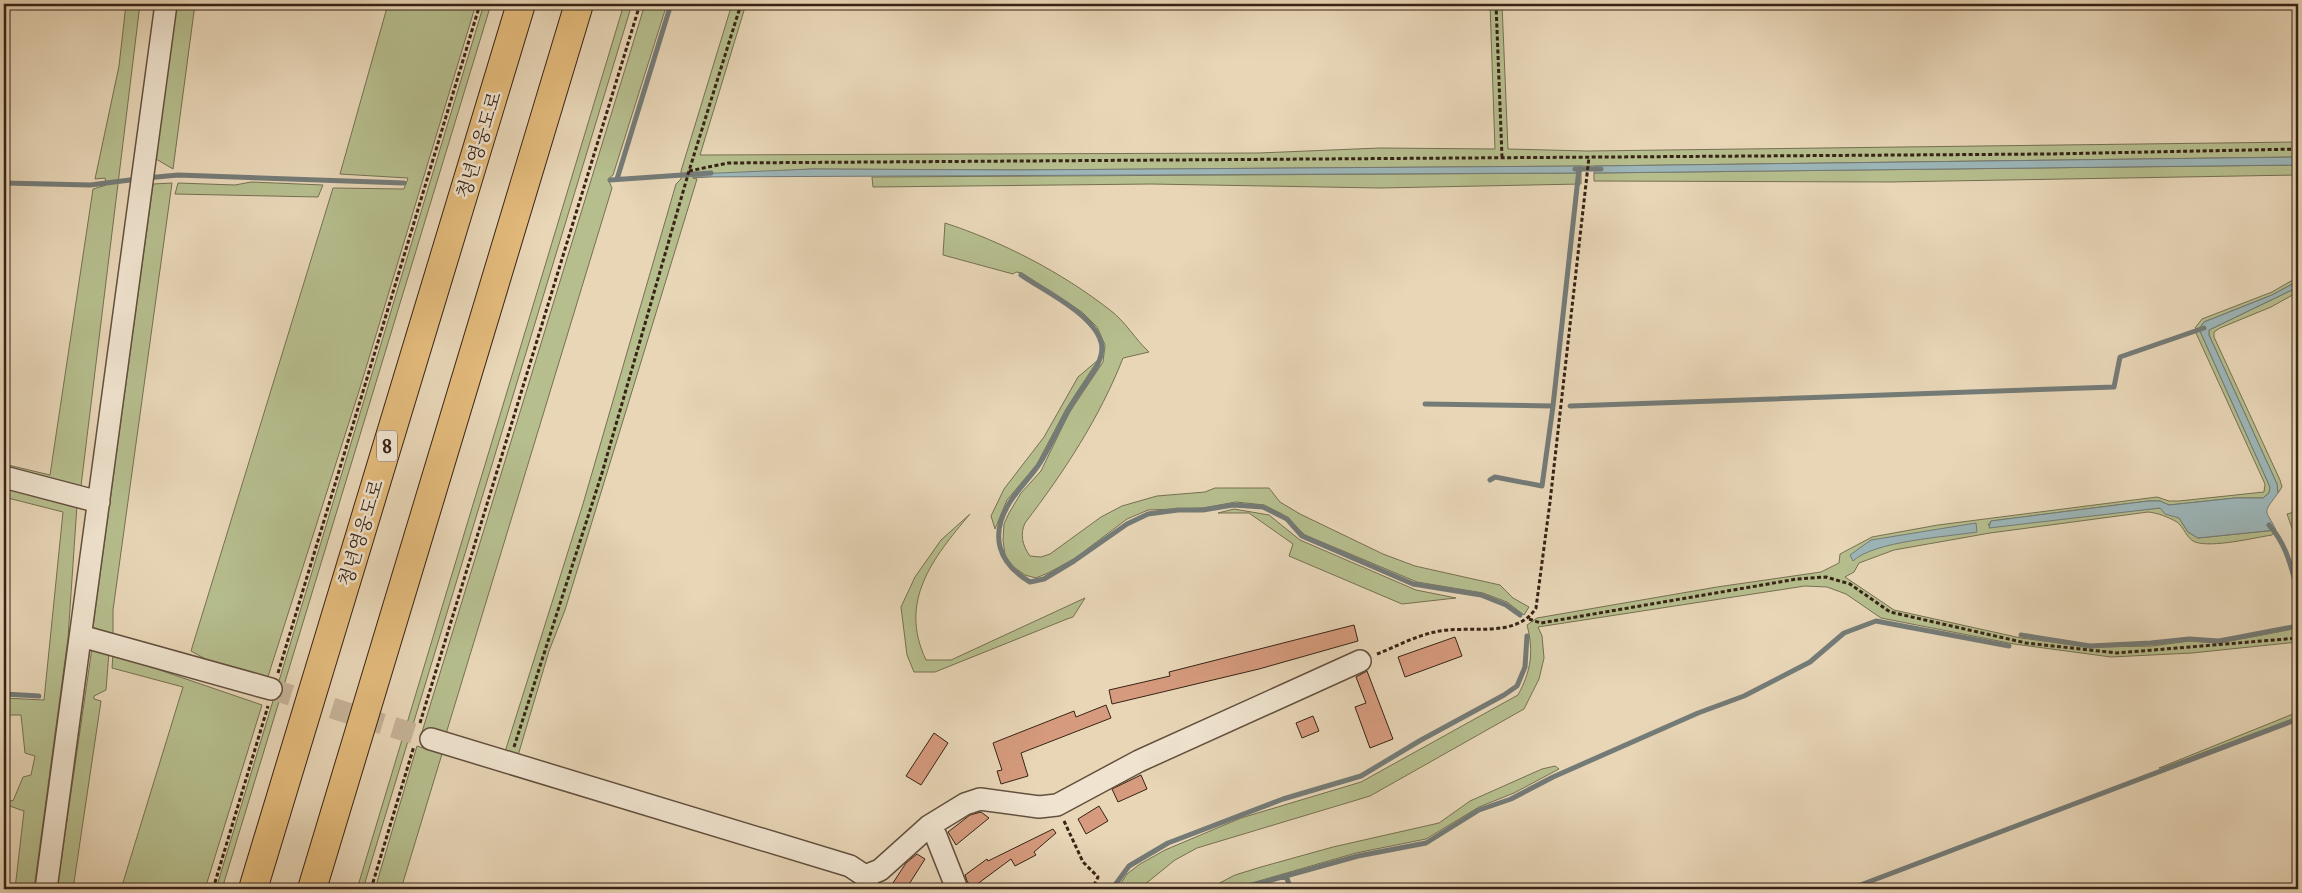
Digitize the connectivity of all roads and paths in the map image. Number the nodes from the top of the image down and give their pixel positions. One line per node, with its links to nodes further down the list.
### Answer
1 (166, 4): 13 (street)
2 (480, 4): 18 (path)
3 (521, 4): 26 (highway, 청년영웅도로 / 8)
4 (579, 4): 27 (highway)
5 (640, 4): 19 (path)
6 (741, 4): 11 (path)
7 (1496, 4): 9 (path)
8 (2298, 148): 10 (path)
9 (1502, 157): 10 (path); 11 (path)
10 (1589, 157): 14 (path)
11 (689, 171): 20 (path)
12 (4, 477): 13 (street)
13 (99, 502): 15 (street)
14 (1529, 619): 16 (path); 17 (path)
15 (81, 636): 18 (street); 24 (street)
16 (2298, 638)
17 (1360, 661): 21 (street)
18 (272, 691): 25 (path)
19 (422, 735): 20 (street); 28 (path)
20 (509, 763): 23 (street)
21 (1057, 805): 22 (street); 30 (path)
22 (929, 826): 23 (street); 29 (street)
23 (867, 882)
24 (46, 889)
25 (212, 889)
26 (253, 889)
27 (312, 889)
28 (371, 889)
29 (957, 889)
30 (1092, 889)

